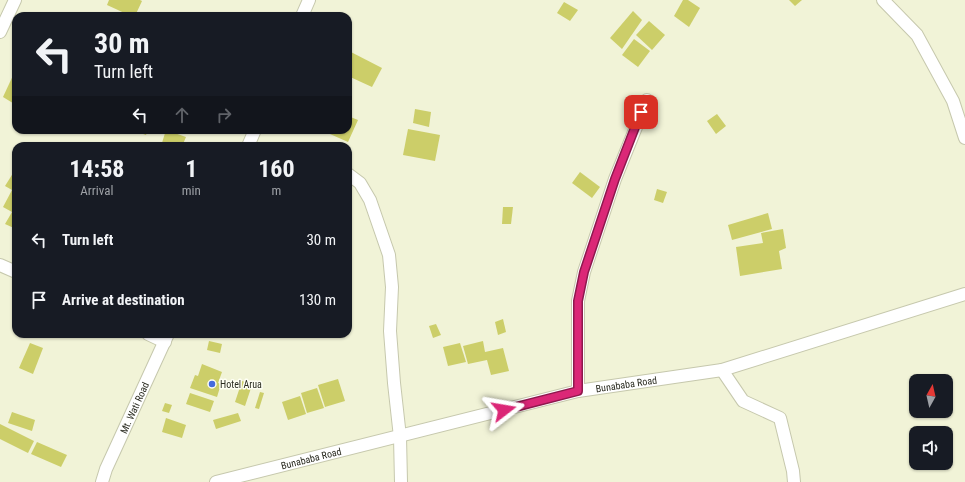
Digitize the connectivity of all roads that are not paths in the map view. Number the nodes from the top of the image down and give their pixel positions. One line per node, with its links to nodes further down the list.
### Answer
1 (15, 0): 5 (street)
2 (309, 0): 4 (street)
3 (883, 0): 7 (street)
4 (304, 12)
5 (0, 32)
6 (646, 100): 14 (street)
7 (965, 138)
8 (352, 177): 15 (street)
9 (0, 265): 10 (street)
10 (12, 270)
11 (965, 294): 13 (street, Bunababa Road)
12 (167, 338): 16 (street, Mt. Wati Road)
13 (722, 370): 14 (street, Bunababa Road); 19 (street)
14 (578, 391): 15 (street, Bunababa Road)
15 (400, 437): 17 (street, Bunababa Road); 18 (street)
16 (102, 482)
17 (216, 482)
18 (401, 482)
19 (794, 482)

